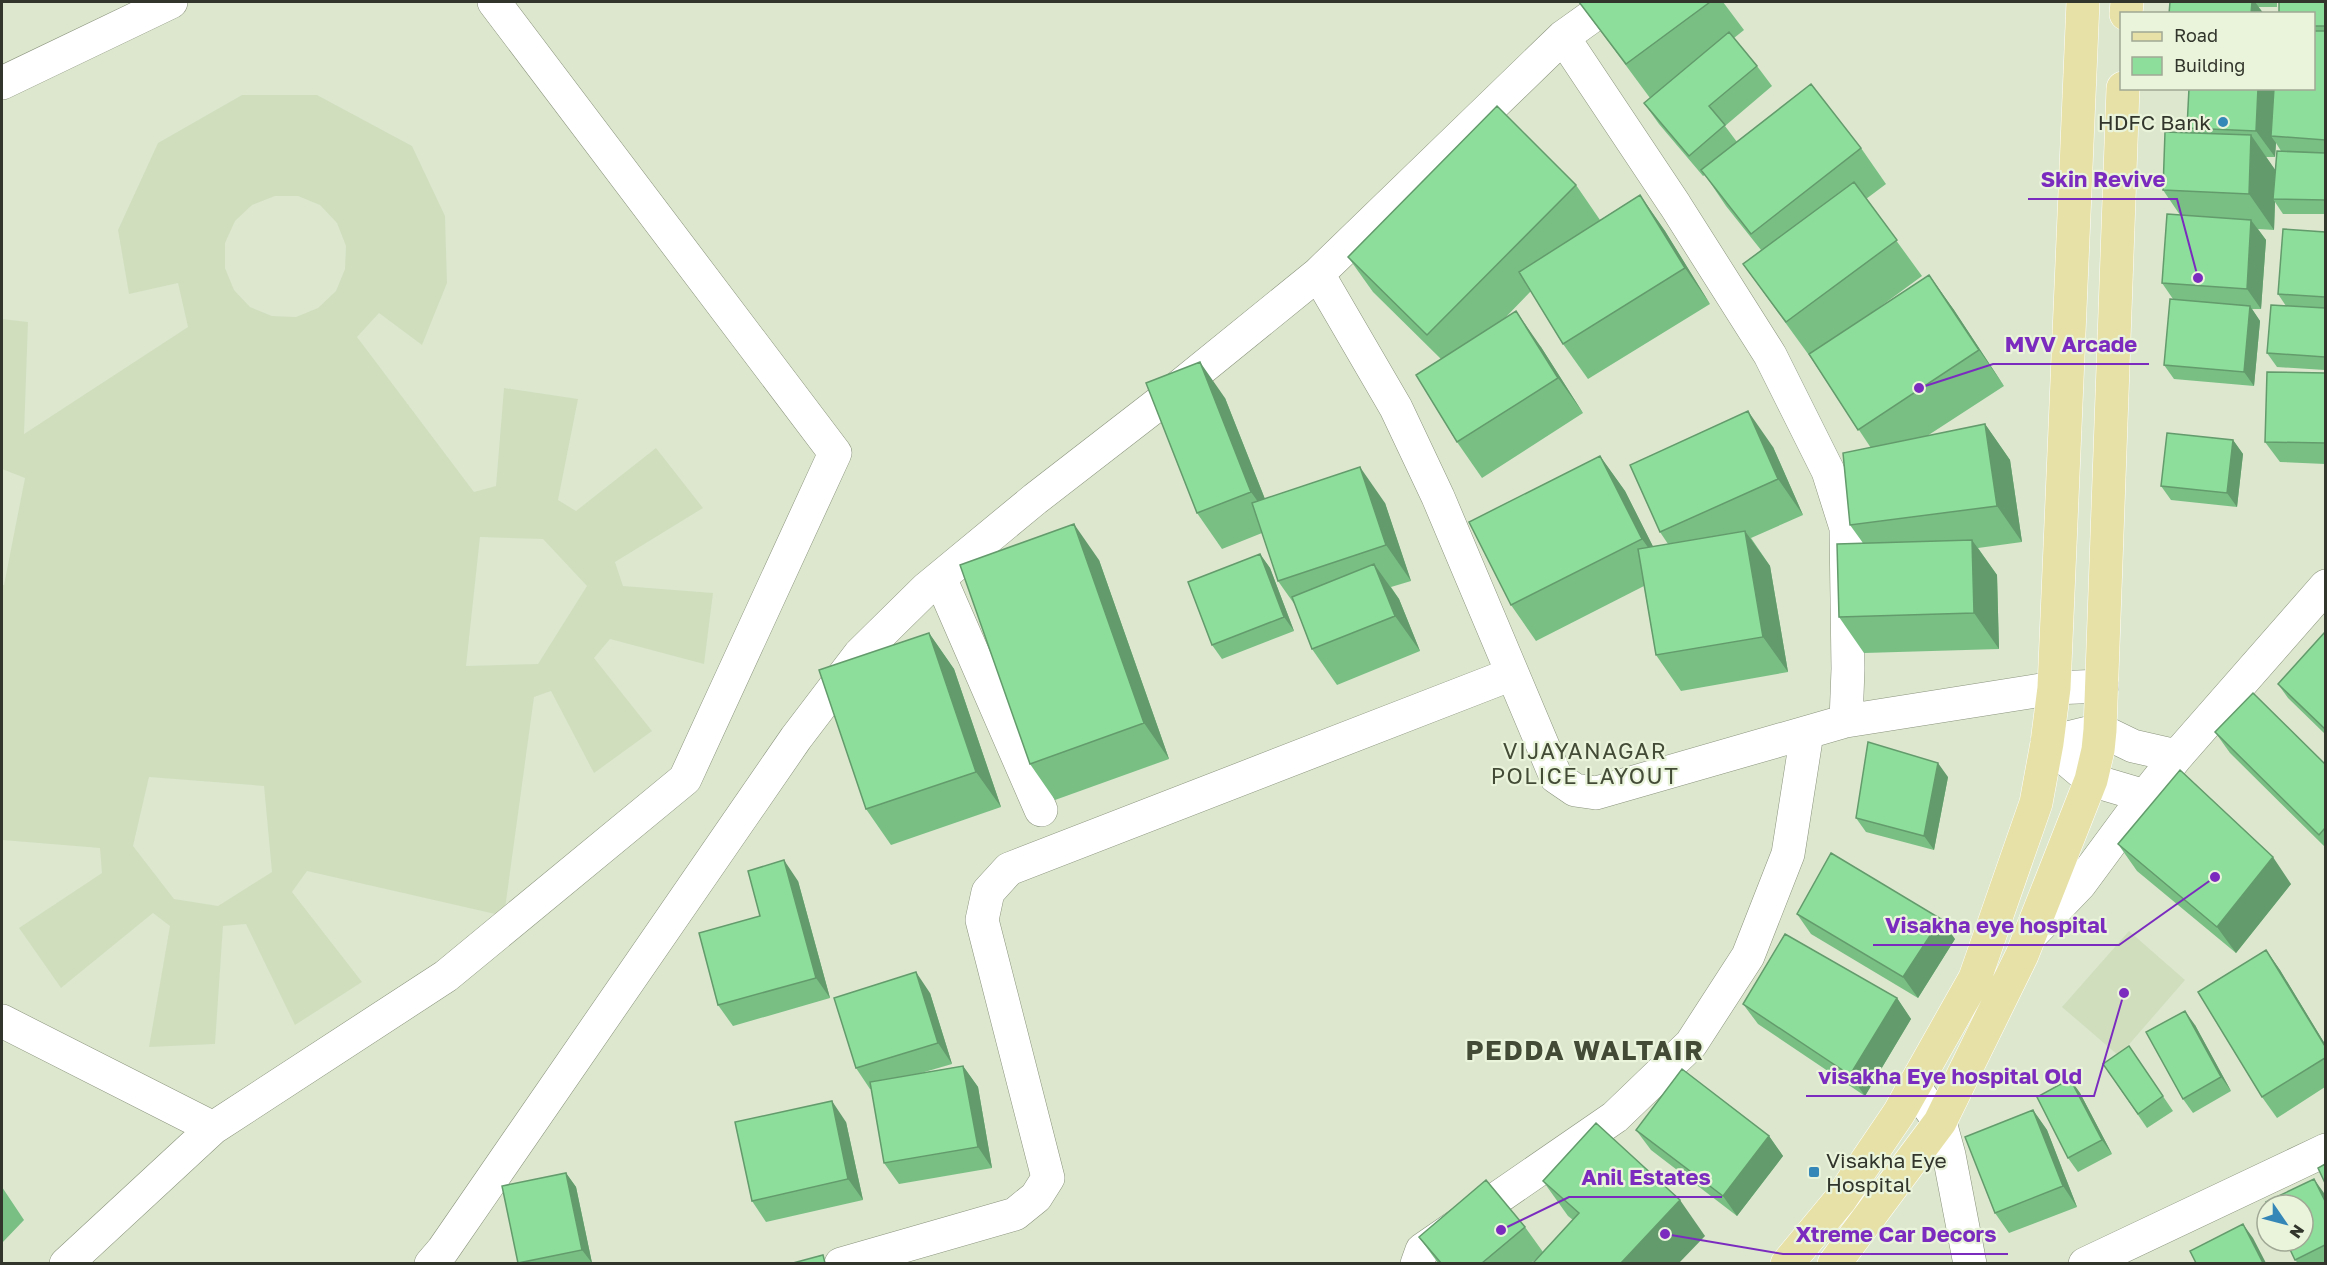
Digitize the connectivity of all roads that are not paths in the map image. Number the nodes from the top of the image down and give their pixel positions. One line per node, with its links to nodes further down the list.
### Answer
1 (171, 2): 6 (street)
2 (494, 2): 26 (street)
3 (1612, 2): 5 (street)
4 (2082, 2): 13 (main road)
5 (1563, 38): 8 (street); 14 (street)
6 (2, 84)
7 (2123, 90): 12 (main road)
8 (1318, 274): 9 (street); 11 (street)
9 (940, 578): 21 (street); 30 (street)
10 (2325, 586): 18 (street)
11 (1512, 674): 16 (street); 28 (street)
12 (2102, 686): 13 (street); 15 (main road)
13 (2054, 688): 14 (street); 17 (main road)
14 (1846, 721): 16 (street)
15 (2100, 730): 17 (street); 18 (street); 19 (main road)
16 (1808, 733): 32 (street)
17 (2047, 742): 19 (street); 24 (main road)
18 (2176, 756): 20 (street)
19 (2091, 780): 20 (street); 22 (main road)
20 (2145, 796): 22 (street)
21 (1041, 810)
22 (2029, 937): 25 (main road)
23 (2, 1021): 26 (street)
24 (1914, 1087): 25 (street); 33 (main road)
25 (1940, 1122): 34 (main road); 35 (street)
26 (213, 1128): 29 (street)
27 (2325, 1150): 36 (street)
28 (915, 1254): 31 (street)
29 (66, 1263)
30 (431, 1263)
31 (841, 1263)
32 (1417, 1263)
33 (1787, 1263)
34 (1834, 1263)
35 (1970, 1263)
36 (2085, 1263)

